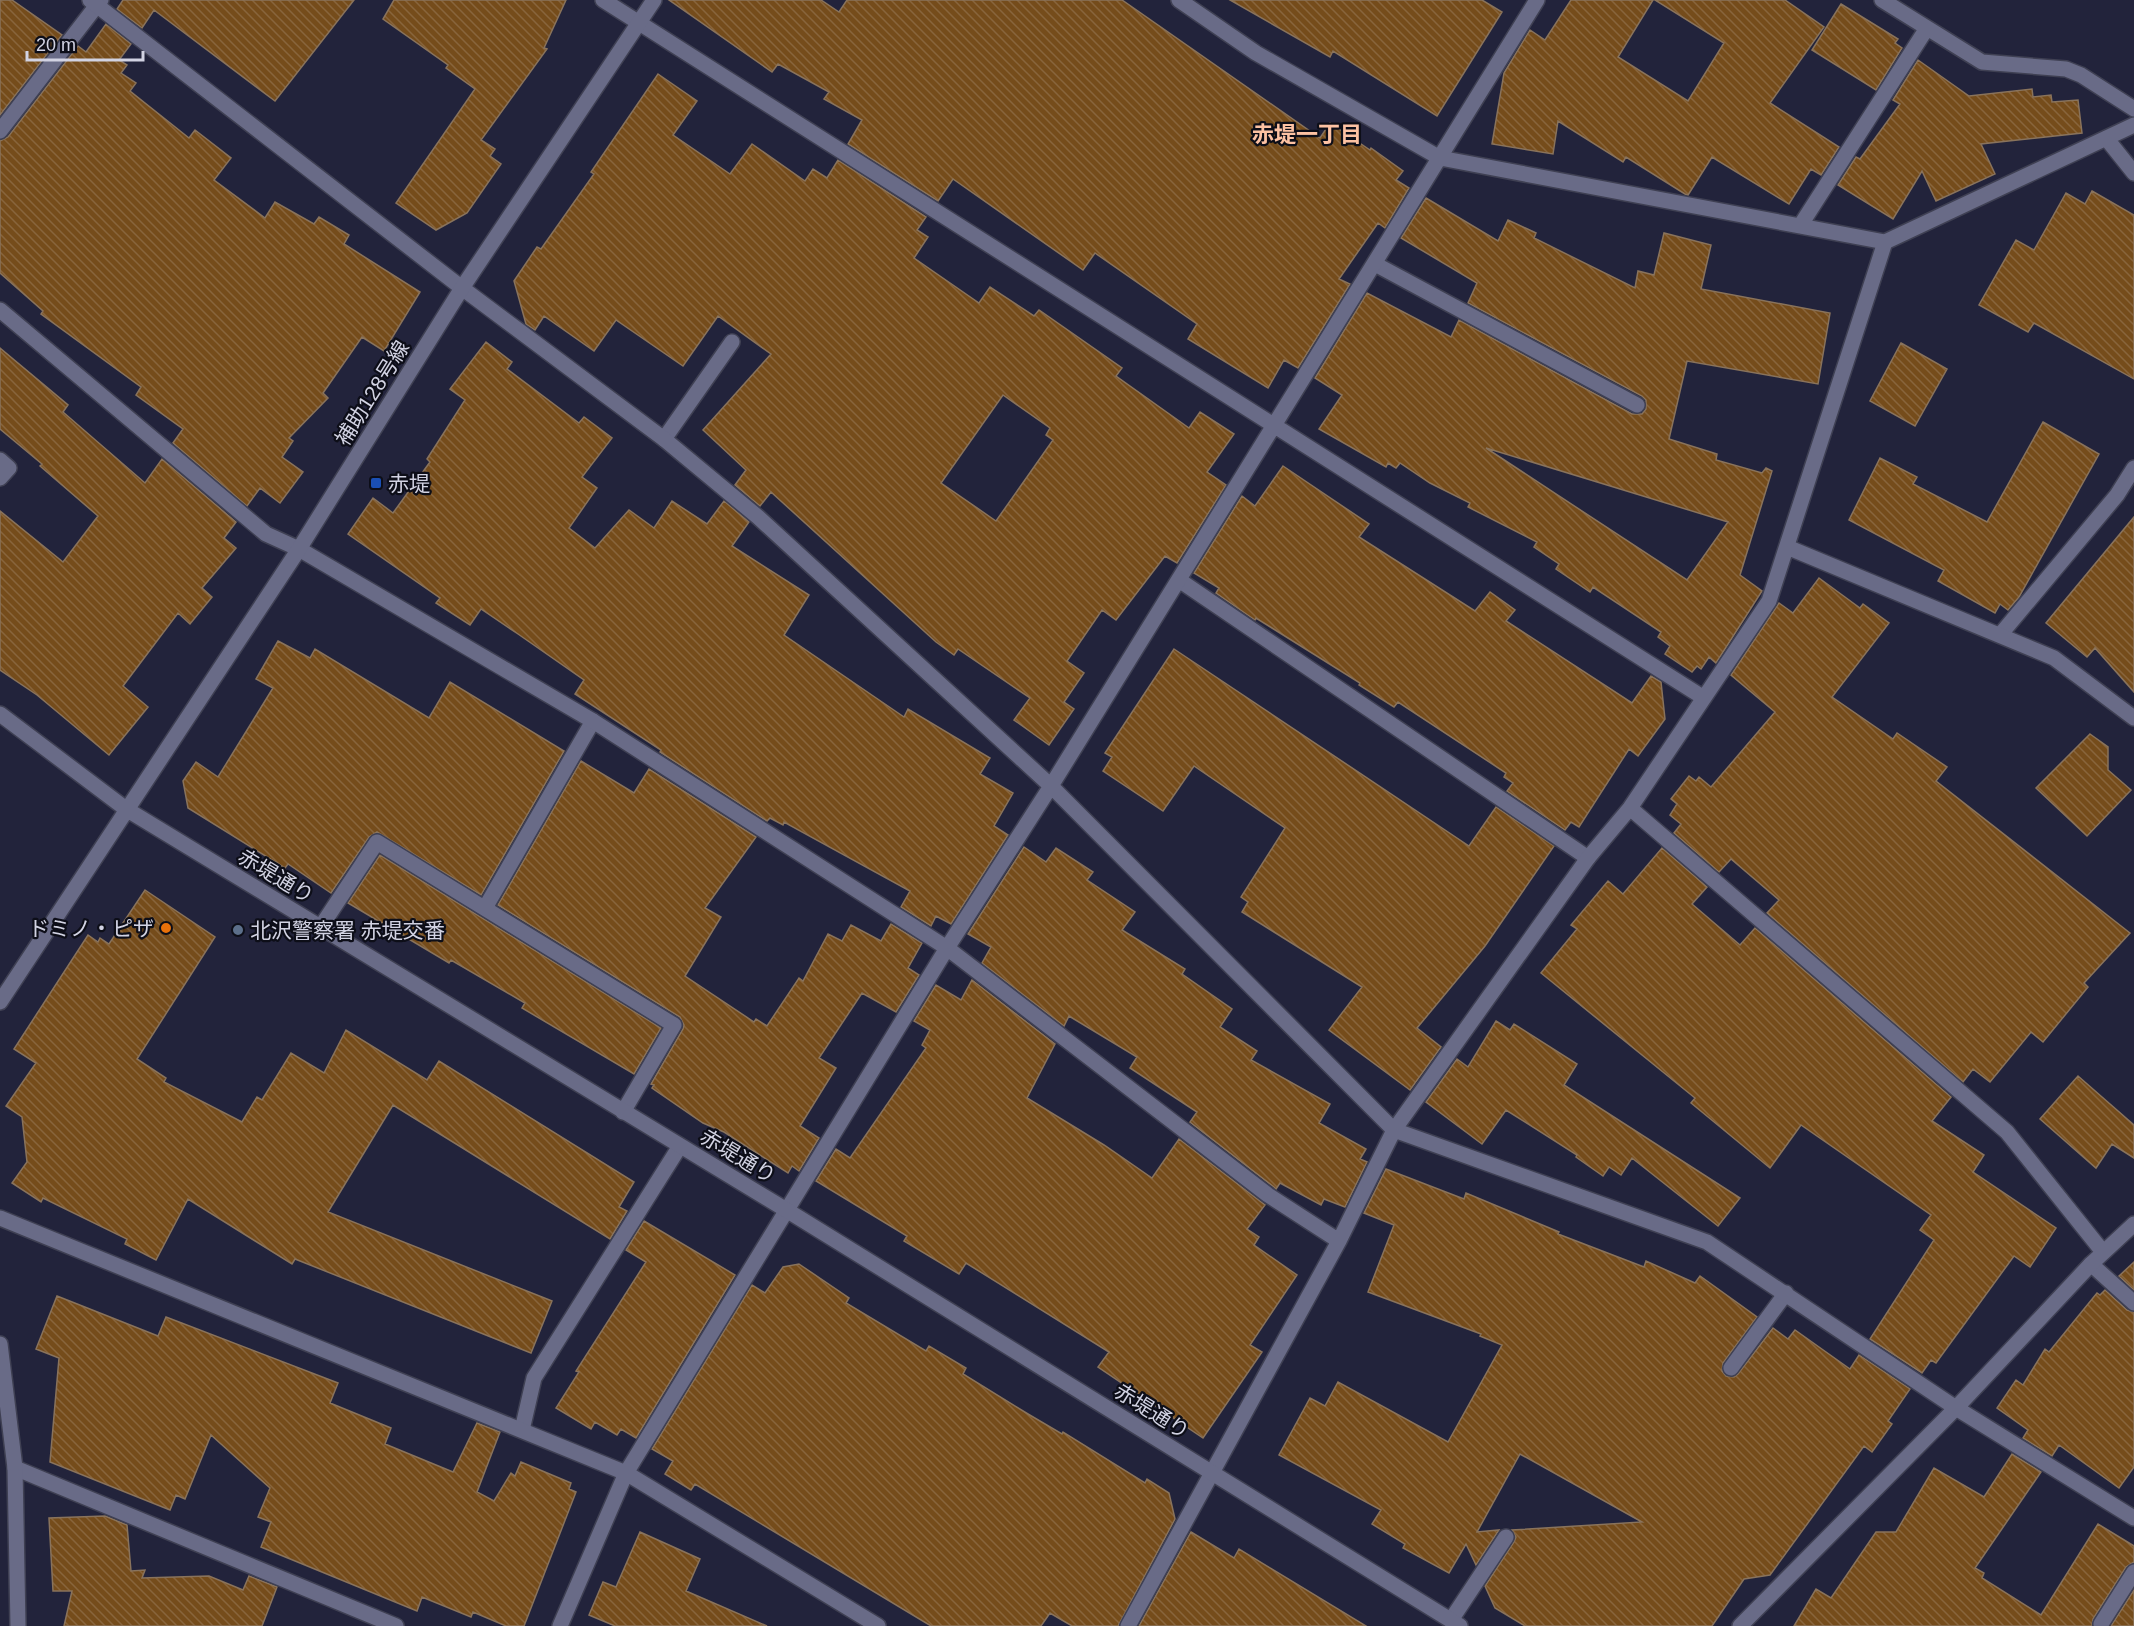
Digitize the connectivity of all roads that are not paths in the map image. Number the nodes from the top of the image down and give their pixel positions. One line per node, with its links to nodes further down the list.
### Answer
1 (603, 0): 7 (street)
2 (654, 0): 7 (street, 補助128号線)
3 (1179, 0): 13 (street)
4 (1537, 0): 13 (street)
5 (1882, 0): 8 (street)
6 (96, 2): 11 (street); 18 (street)
7 (639, 22): 18 (street, 補助128号線); 22 (street)
8 (1927, 28): 9 (street); 15 (street)
9 (2134, 109)
10 (2134, 125): 12 (street)
11 (0, 131)
12 (2106, 138): 14 (street); 16 (street)
13 (1440, 158): 15 (street); 17 (street)
14 (2134, 173)
15 (1800, 226): 16 (street)
16 (1885, 242): 27 (street)
17 (1375, 264): 21 (street); 22 (street)
18 (462, 288): 23 (street); 28 (street, 補助128号線)
19 (0, 310): 28 (street)
20 (732, 342): 23 (street)
21 (1637, 405)
22 (1275, 426): 29 (street); 31 (street)
23 (664, 439): 35 (street)
24 (0, 460): 26 (street)
25 (2134, 468): 30 (street)
26 (0, 478)
27 (1787, 547): 30 (street); 31 (street)
28 (298, 549): 34 (street); 37 (street, 補助128号線)
29 (1179, 580): 35 (street); 38 (street)
30 (2000, 635): 33 (street)
31 (1704, 698): 36 (street)
32 (0, 714): 37 (street, 赤堤通り)
33 (2134, 718)
34 (593, 722): 39 (street); 41 (street)
35 (1051, 786): 41 (street); 44 (street)
36 (1630, 808): 38 (street); 50 (street)
37 (126, 809): 40 (street, 赤堤通り); 42 (street, 補助128号線)
38 (1588, 858): 44 (street)
39 (485, 908): 40 (street); 43 (street)
40 (320, 928): 43 (street, 赤堤通り)
41 (947, 948): 46 (street); 49 (street)
42 (0, 1002)
43 (623, 1112): 45 (street, 赤堤通り)
44 (1394, 1130): 49 (street); 52 (street)
45 (680, 1146): 46 (street, 赤堤通り); 57 (street)
46 (788, 1211): 59 (street, 赤堤通り); 60 (street)
47 (0, 1218): 57 (street)
48 (2134, 1224): 50 (street)
49 (1339, 1241): 59 (street)
50 (2103, 1252): 51 (street)
51 (2091, 1264): 53 (street); 56 (street)
52 (1786, 1293): 55 (street); 56 (street)
53 (2134, 1304)
54 (0, 1344): 58 (street)
55 (1731, 1368)
56 (1956, 1408): 61 (street); 71 (street)
57 (522, 1430): 60 (street)
58 (15, 1468): 67 (street); 68 (street)
59 (1210, 1472): 64 (street, 赤堤通り); 70 (street)
60 (626, 1473): 66 (street); 69 (street)
61 (2134, 1518)
62 (1506, 1537): 64 (street)
63 (2134, 1572): 65 (street)
64 (1456, 1623)
65 (2101, 1624)
66 (563, 1625)
67 (18, 1626)
68 (396, 1626)
69 (878, 1626)
70 (1128, 1626)
71 (1740, 1626)

